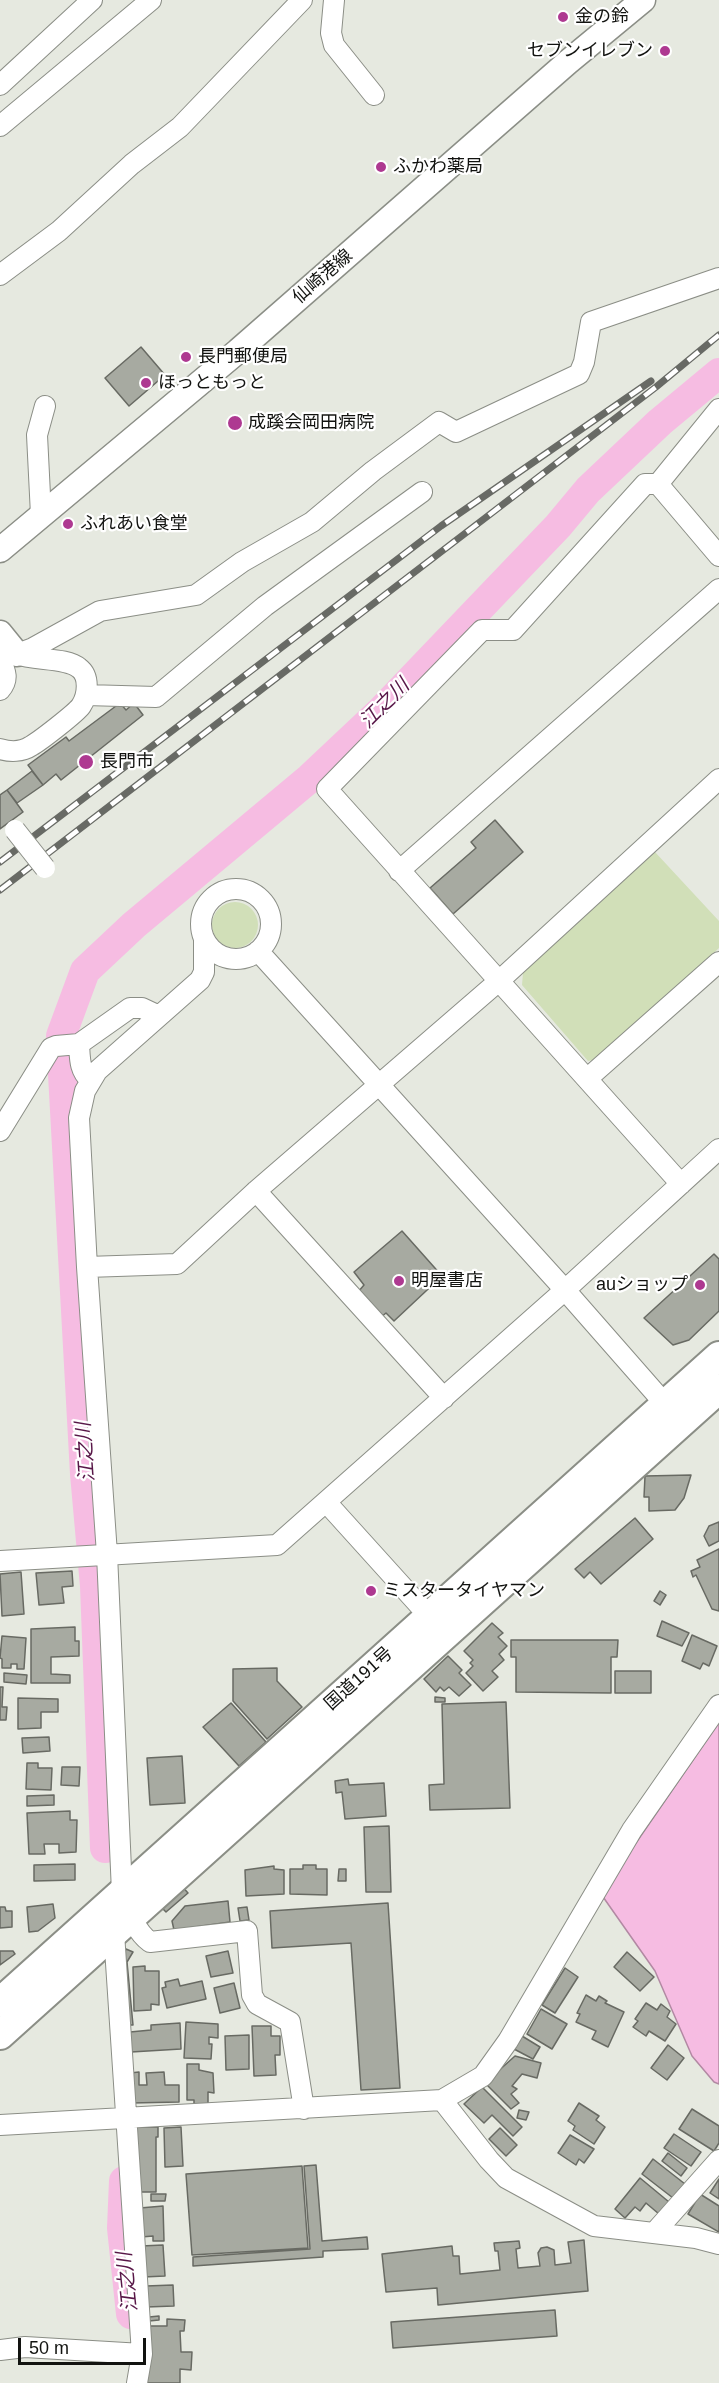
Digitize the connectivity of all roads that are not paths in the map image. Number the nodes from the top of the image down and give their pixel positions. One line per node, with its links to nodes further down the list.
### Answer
1 (92, 0): 6 (street)
2 (151, 0): 8 (street)
3 (302, 0): 9 (street)
4 (334, 0): 7 (street)
5 (643, 0): 15 (main road, 仙崎港線)
6 (0, 85)
7 (374, 95)
8 (0, 126)
9 (0, 275)
10 (719, 278): 20 (street)
11 (45, 406): 15 (street)
12 (719, 410): 13 (street)
13 (658, 484): 17 (street); 27 (street)
14 (422, 492): 22 (street)
15 (41, 515): 16 (main road, 仙崎港線)
16 (0, 550)
17 (719, 556)
18 (719, 589): 27 (street)
19 (0, 633): 20 (main road)
20 (8, 657): 21 (street); 22 (street)
21 (0, 690)
22 (86, 695): 23 (street)
23 (0, 749)
24 (719, 779): 31 (street)
25 (15, 830): 26 (street, bridge)
26 (45, 868)
27 (399, 871): 31 (street)
28 (204, 938): 29 (street); 29 (street); 32 (street)
29 (258, 951): 36 (street)
30 (719, 962): 34 (street)
31 (500, 980): 34 (street); 36 (street)
32 (159, 1016): 33 (street); 35 (street)
33 (79, 1044): 35 (street); 37 (street)
34 (588, 1078): 39 (street)
35 (90, 1080): 41 (street)
36 (379, 1084): 40 (street); 42 (street)
37 (0, 1131)
38 (719, 1149): 39 (street)
39 (681, 1184): 42 (street)
40 (256, 1191): 41 (street); 45 (street)
41 (87, 1267): 48 (street)
42 (565, 1290): 45 (street); 46 (street)
43 (719, 1356): 46 (highway, 国道191号)
44 (719, 1389): 46 (highway, 国道191号)
45 (444, 1398): 47 (street)
46 (673, 1414): 50 (highway, 国道191号); 52 (highway, 国道191号)
47 (326, 1502): 48 (street); 50 (street)
48 (107, 1554): 49 (street); 52 (street)
49 (0, 1561)
50 (429, 1616): 52 (highway, 国道191号)
51 (719, 1705): 55 (street)
52 (123, 1914): 53 (highway, 国道191号); 54 (highway, 国道191号); 56 (street); 57 (street)
53 (0, 2002)
54 (0, 2035)
55 (442, 2100): 56 (street); 60 (street)
56 (304, 2109): 57 (street)
57 (126, 2119): 58 (street); 63 (street)
58 (0, 2125)
59 (719, 2160): 60 (street)
60 (654, 2233): 61 (street)
61 (719, 2244)
62 (0, 2350): 63 (street)
63 (135, 2354): 64 (street)
64 (137, 2383)

